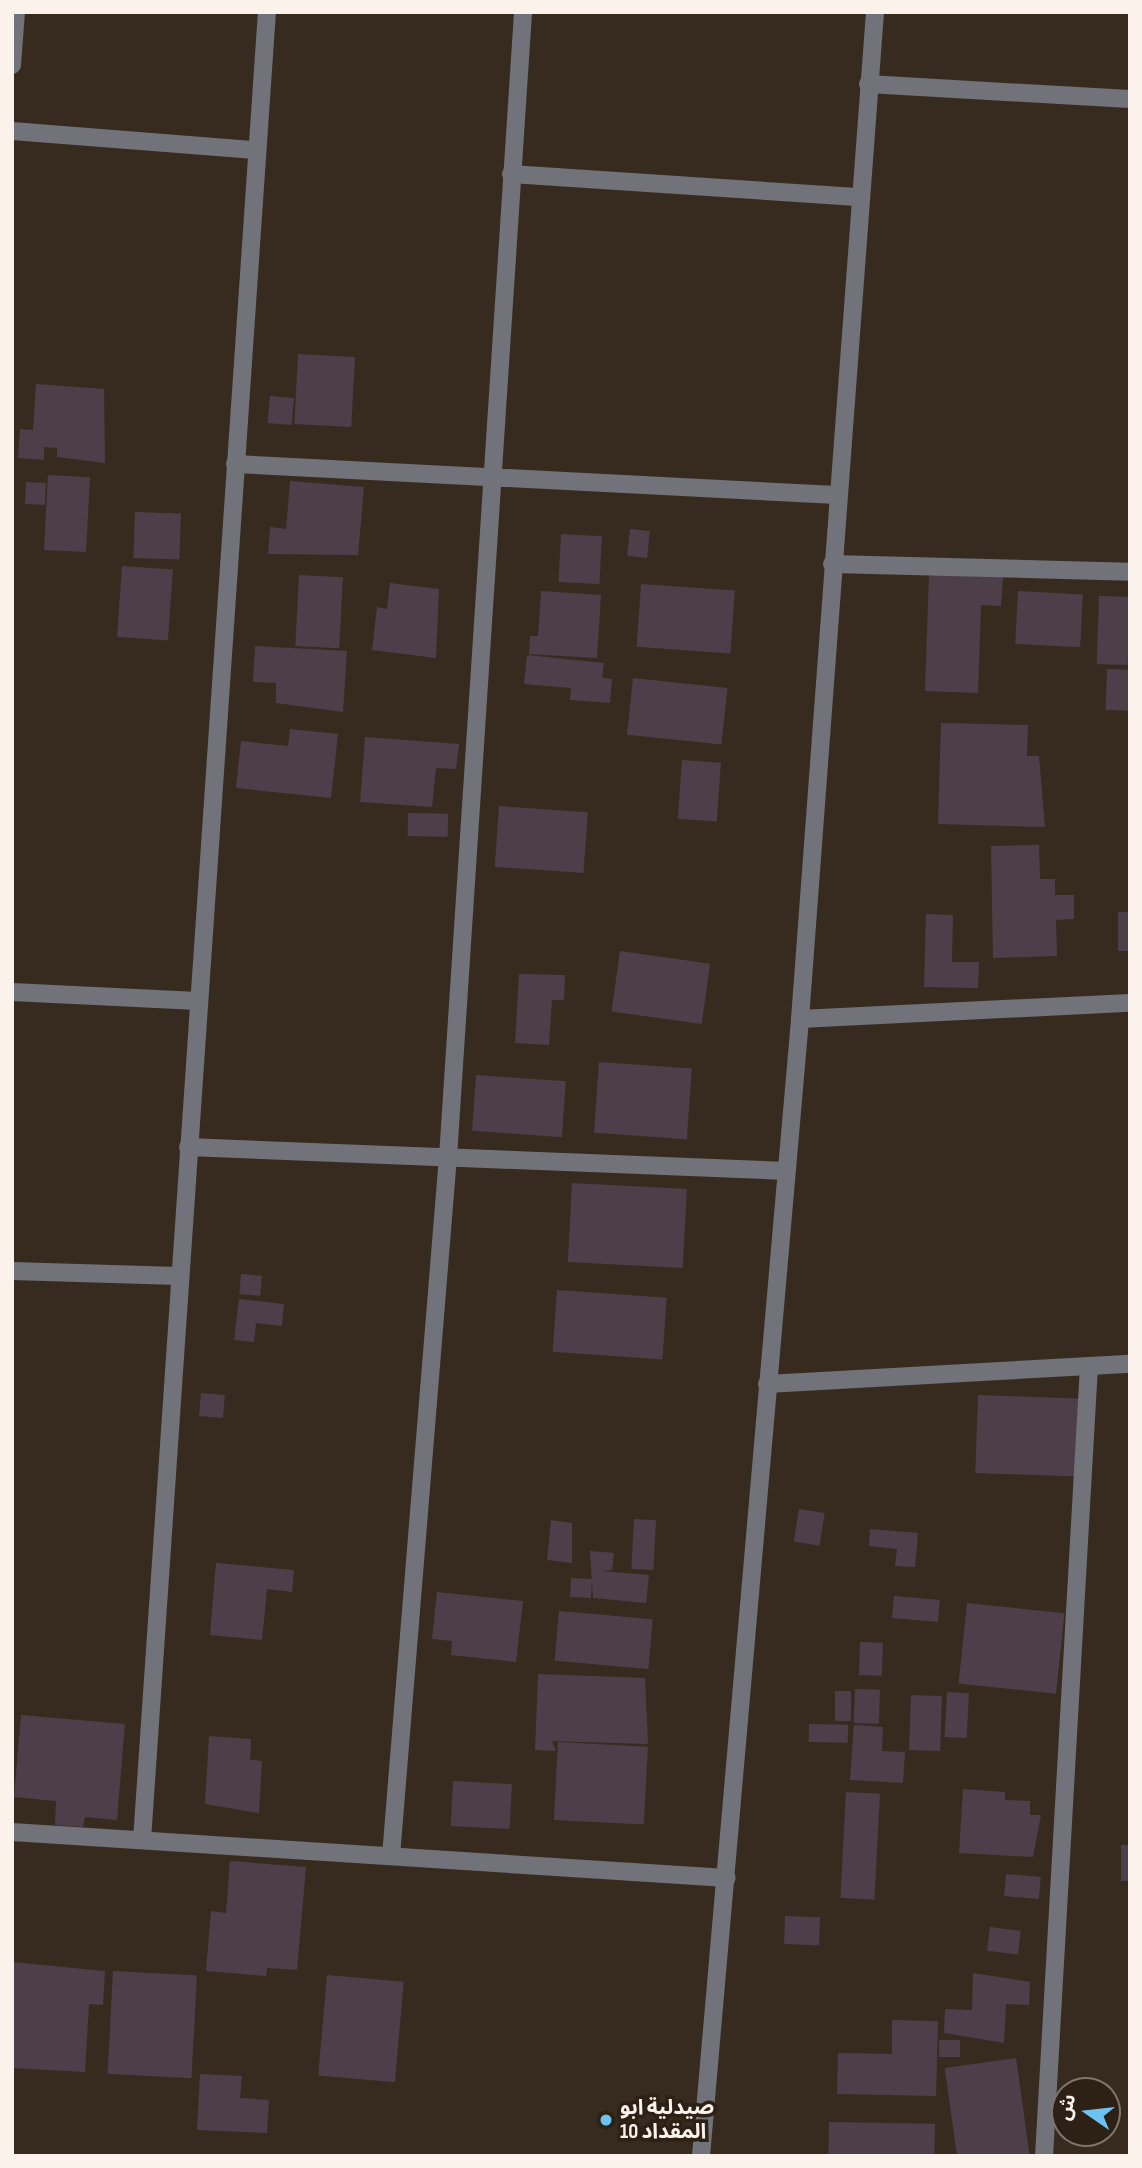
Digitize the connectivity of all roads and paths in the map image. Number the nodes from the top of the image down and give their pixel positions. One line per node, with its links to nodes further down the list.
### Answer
1 (16, 12): 5 (street)
2 (267, 12): 9 (street)
3 (523, 12): 10 (street)
4 (874, 12): 6 (street)
5 (12, 65)
6 (868, 84): 7 (street); 11 (street)
7 (1130, 99)
8 (12, 131): 9 (street)
9 (256, 150): 12 (street)
10 (511, 174): 11 (street); 13 (street)
11 (860, 197): 14 (street)
12 (235, 464): 13 (street); 18 (street)
13 (492, 478): 14 (street); 22 (street)
14 (836, 495): 15 (street)
15 (832, 564): 16 (street); 20 (street)
16 (1130, 572)
17 (12, 992): 18 (street)
18 (198, 1001): 21 (street)
19 (1130, 1003): 20 (street)
20 (800, 1019): 23 (street)
21 (188, 1147): 22 (street); 25 (street)
22 (448, 1157): 23 (street); 31 (street)
23 (787, 1171): 28 (street)
24 (12, 1271): 25 (street)
25 (178, 1276): 30 (street)
26 (1130, 1364): 27 (street)
27 (1089, 1366): 28 (street); 34 (street)
28 (767, 1384): 32 (street)
29 (12, 1832): 30 (street)
30 (142, 1840): 31 (street)
31 (391, 1856): 32 (street)
32 (727, 1878): 33 (street)
33 (701, 2156)
34 (1044, 2156)

